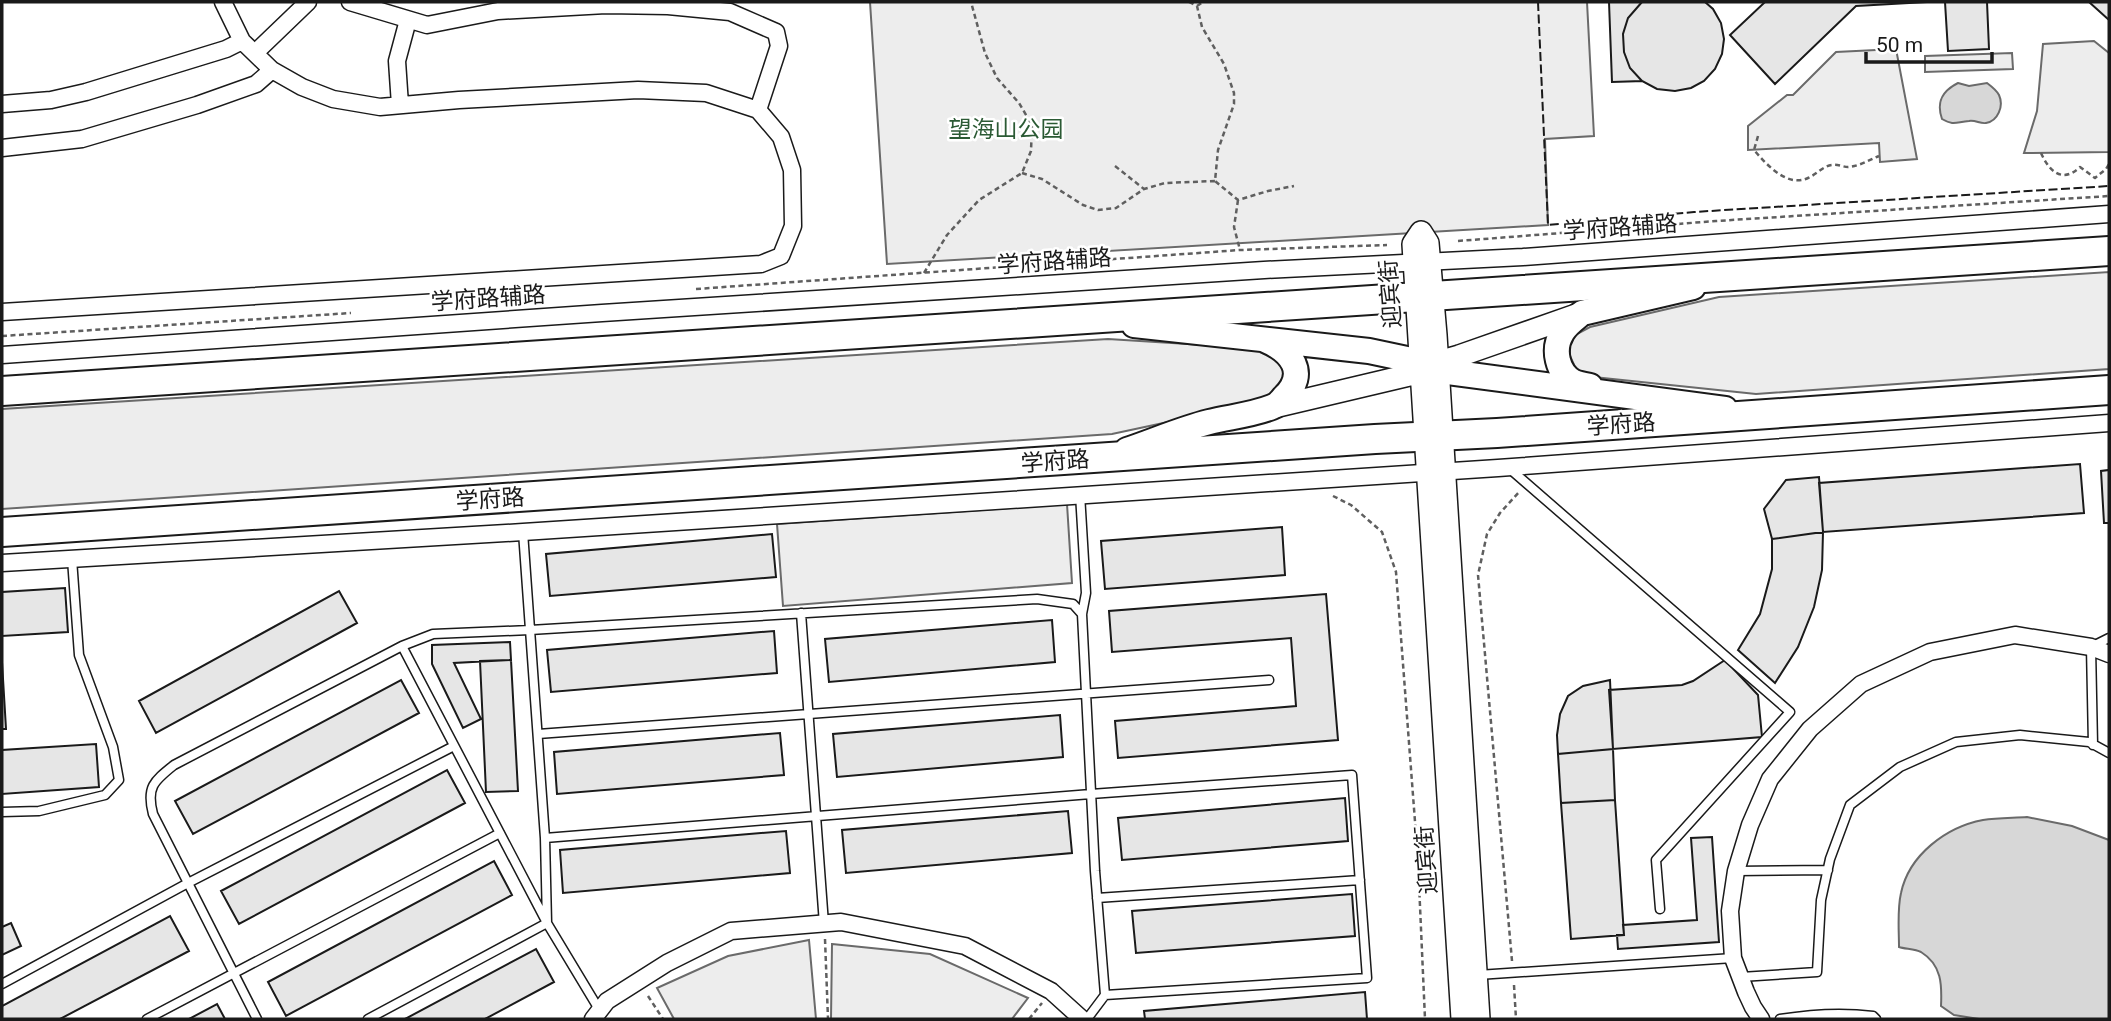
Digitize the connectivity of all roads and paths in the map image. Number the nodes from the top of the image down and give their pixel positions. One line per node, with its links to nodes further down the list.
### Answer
1 (223, 2): 10 (street)
2 (308, 2): 11 (street)
3 (350, 2): 9 (street)
4 (971, 2): 22 (path)
5 (1189, 2): 8 (path)
6 (1203, 2): 8 (path)
7 (672, 4): 9 (street); 15 (street)
8 (1197, 6): 23 (path)
9 (408, 20): 14 (street)
10 (242, 41): 11 (street); 13 (street)
11 (255, 53): 12 (street)
12 (272, 70): 14 (street); 17 (street)
13 (2, 104)
14 (400, 105): 15 (street)
15 (758, 110): 38 (street)
16 (1758, 136): 19 (path)
17 (2, 148)
18 (2041, 153): 20 (path)
19 (1880, 156)
20 (2109, 164)
21 (1115, 166): 25 (path)
22 (1022, 173): 25 (path); 34 (path)
23 (1215, 181): 25 (path); 27 (path)
24 (1294, 186): 27 (path)
25 (1144, 189)
26 (2109, 196): 29 (path)
27 (1238, 200): 31 (path)
28 (2109, 214): 33 (street, 学府路辅路)
29 (1458, 241)
30 (1387, 245): 31 (path)
31 (1240, 250): 34 (path)
32 (2109, 251): 35 (highway)
33 (1422, 263): 37 (main road, 迎宾街); 44 (street, 学府路辅路)
34 (924, 273): 36 (path)
35 (1745, 275): 37 (highway); 40 (main road)
36 (688, 289)
37 (1425, 297): 41 (highway); 45 (main road, 迎宾街)
38 (2, 312)
39 (356, 312): 42 (path)
40 (1582, 313): 45 (main road); 48 (main road)
41 (1084, 319): 43 (main road); 47 (highway)
42 (2, 336)
43 (1260, 338): 45 (main road); 49 (main road)
44 (2, 355)
45 (1430, 367): 48 (main road); 49 (main road); 52 (main road, 迎宾街)
46 (2109, 390): 50 (highway, 学府路)
47 (2, 391)
48 (1621, 396): 50 (main road)
49 (1274, 407): 53 (main road)
50 (1760, 414): 52 (highway, 学府路)
51 (2109, 423): 54 (street)
52 (1433, 436): 53 (highway, 学府路); 55 (main road, 迎宾街)
53 (1106, 457): 59 (highway, 学府路)
54 (1508, 467): 55 (street); 88 (lane)
55 (1435, 471): 57 (street); 94 (main road, 迎宾街); 107 (main road, 迎宾街)
56 (1328, 493): 106 (path)
57 (1080, 495): 60 (street); 64 (lane)
58 (1500, 513): 92 (path)
59 (2, 532)
60 (523, 532): 61 (street); 65 (lane)
61 (72, 559): 62 (street); 79 (lane)
62 (2, 563)
63 (801, 613): 64 (lane); 65 (lane); 73 (lane)
64 (1082, 614): 72 (lane)
65 (530, 630): 67 (lane); 74 (lane)
66 (2109, 638): 69 (lane)
67 (402, 646): 76 (lane); 86 (lane)
68 (2109, 647): 69 (lane)
69 (2091, 648): 70 (street); 75 (lane); 84 (street)
70 (2109, 654)
71 (1269, 680): 72 (lane)
72 (1086, 695): 73 (lane); 78 (lane)
73 (808, 715): 74 (lane); 80 (lane)
74 (538, 734): 82 (lane)
75 (2093, 745): 77 (lane); 83 (lane)
76 (454, 746): 81 (lane); 86 (lane)
77 (2109, 753)
78 (1091, 794): 80 (lane); 85 (lane); 87 (lane)
79 (2, 812)
80 (816, 816): 82 (lane); 90 (lane)
81 (500, 833): 89 (lane); 93 (lane)
82 (545, 838): 89 (lane)
83 (1828, 870): 84 (lane); 95 (lane)
84 (1736, 871): 91 (street)
85 (1360, 880): 87 (lane); 98 (lane)
86 (188, 883): 93 (lane); 97 (lane)
87 (1097, 898): 98 (lane)
88 (1660, 909)
89 (547, 923): 99 (lane); 102 (lane)
90 (824, 923): 96 (street); 104 (path); 105 (street)
91 (1733, 958): 92 (lane); 95 (street)
92 (1513, 972): 94 (lane); 109 (path)
93 (233, 973): 100 (lane); 101 (lane)
94 (1476, 975): 108 (main road, 迎宾街)
95 (1740, 977): 110 (street)
96 (638, 981): 99 (street); 103 (path)
97 (2, 984)
98 (1105, 995): 105 (lane)
99 (596, 1015)
100 (147, 1019)
101 (257, 1019)
102 (368, 1019)
103 (663, 1019)
104 (828, 1019)
105 (1084, 1019)
106 (1425, 1019)
107 (1462, 1019)
108 (1479, 1019)
109 (1516, 1019)
110 (1761, 1019)
111 (1780, 1019): 112 (lane)
112 (1875, 1019)

